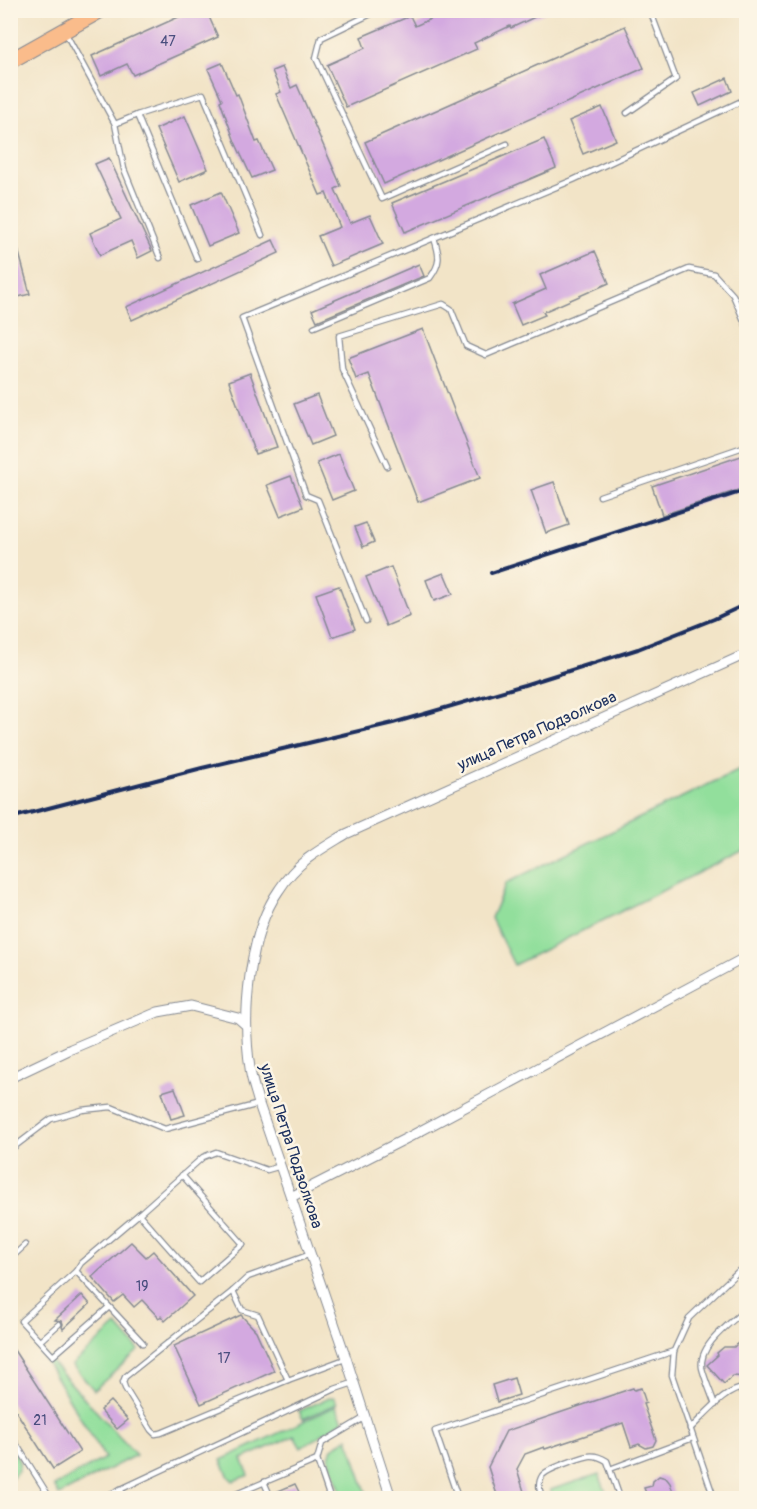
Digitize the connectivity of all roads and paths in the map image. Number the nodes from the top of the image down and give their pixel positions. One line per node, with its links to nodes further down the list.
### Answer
1 (101, 10): 4 (main road)
2 (380, 10): 10 (lane)
3 (650, 10): 7 (lane)
4 (64, 30): 5 (main road); 9 (lane)
5 (10, 61)
6 (747, 99): 12 (lane)
7 (627, 113)
8 (137, 115): 9 (lane); 11 (lane); 14 (lane)
9 (115, 124): 13 (lane)
10 (507, 144)
11 (262, 235)
12 (434, 238): 16 (lane); 20 (lane)
13 (160, 258)
14 (197, 259)
15 (747, 324): 18 (lane)
16 (314, 327)
17 (747, 446): 19 (lane)
18 (387, 466)
19 (600, 496)
20 (366, 621)
21 (747, 654): 23 (street, улица Петра Подзолкова)
22 (747, 957): 29 (street)
23 (246, 1025): 24 (street); 25 (street, улица Петра Подзолкова)
24 (10, 1078)
25 (260, 1104): 26 (lane); 27 (street, улица Петра Подзолкова)
26 (10, 1150)
27 (281, 1166): 28 (lane); 29 (street, улица Петра Подзолкова)
28 (182, 1175): 30 (lane); 30 (lane)
29 (291, 1197): 32 (street, улица Петра Подзолкова)
30 (139, 1214): 35 (lane)
31 (25, 1245): 33 (lane)
32 (311, 1254): 36 (lane); 43 (street, улица Петра Подзолкова)
33 (10, 1259)
34 (747, 1264): 42 (lane)
35 (76, 1271): 37 (lane); 40 (lane)
36 (233, 1291): 44 (lane); 44 (lane)
37 (108, 1307): 40 (lane); 41 (lane)
38 (747, 1309): 47 (lane)
39 (59, 1324): 40 (lane)
40 (40, 1341)
41 (143, 1343)
42 (674, 1351): 49 (lane); 63 (lane)
43 (346, 1358): 44 (lane); 45 (street, улица Петра Подзолкова)
44 (288, 1380)
45 (353, 1383): 48 (street, улица Петра Подзолкова); 55 (lane)
46 (747, 1388): 47 (lane)
47 (715, 1405): 49 (lane)
48 (364, 1418): 52 (lane); 62 (street, улица Петра Подзолкова)
49 (690, 1430): 51 (lane)
50 (10, 1434): 56 (lane)
51 (693, 1438): 53 (lane); 66 (lane)
52 (317, 1460): 54 (lane); 61 (lane)
53 (610, 1469): 64 (lane); 65 (lane)
54 (264, 1482): 59 (lane); 60 (lane)
55 (120, 1489): 57 (lane); 58 (lane)
56 (50, 1498)
57 (102, 1498)
58 (125, 1498)
59 (227, 1498)
60 (271, 1498)
61 (330, 1498)
62 (391, 1498)
63 (458, 1498)
64 (542, 1498)
65 (620, 1498)
66 (714, 1498)

